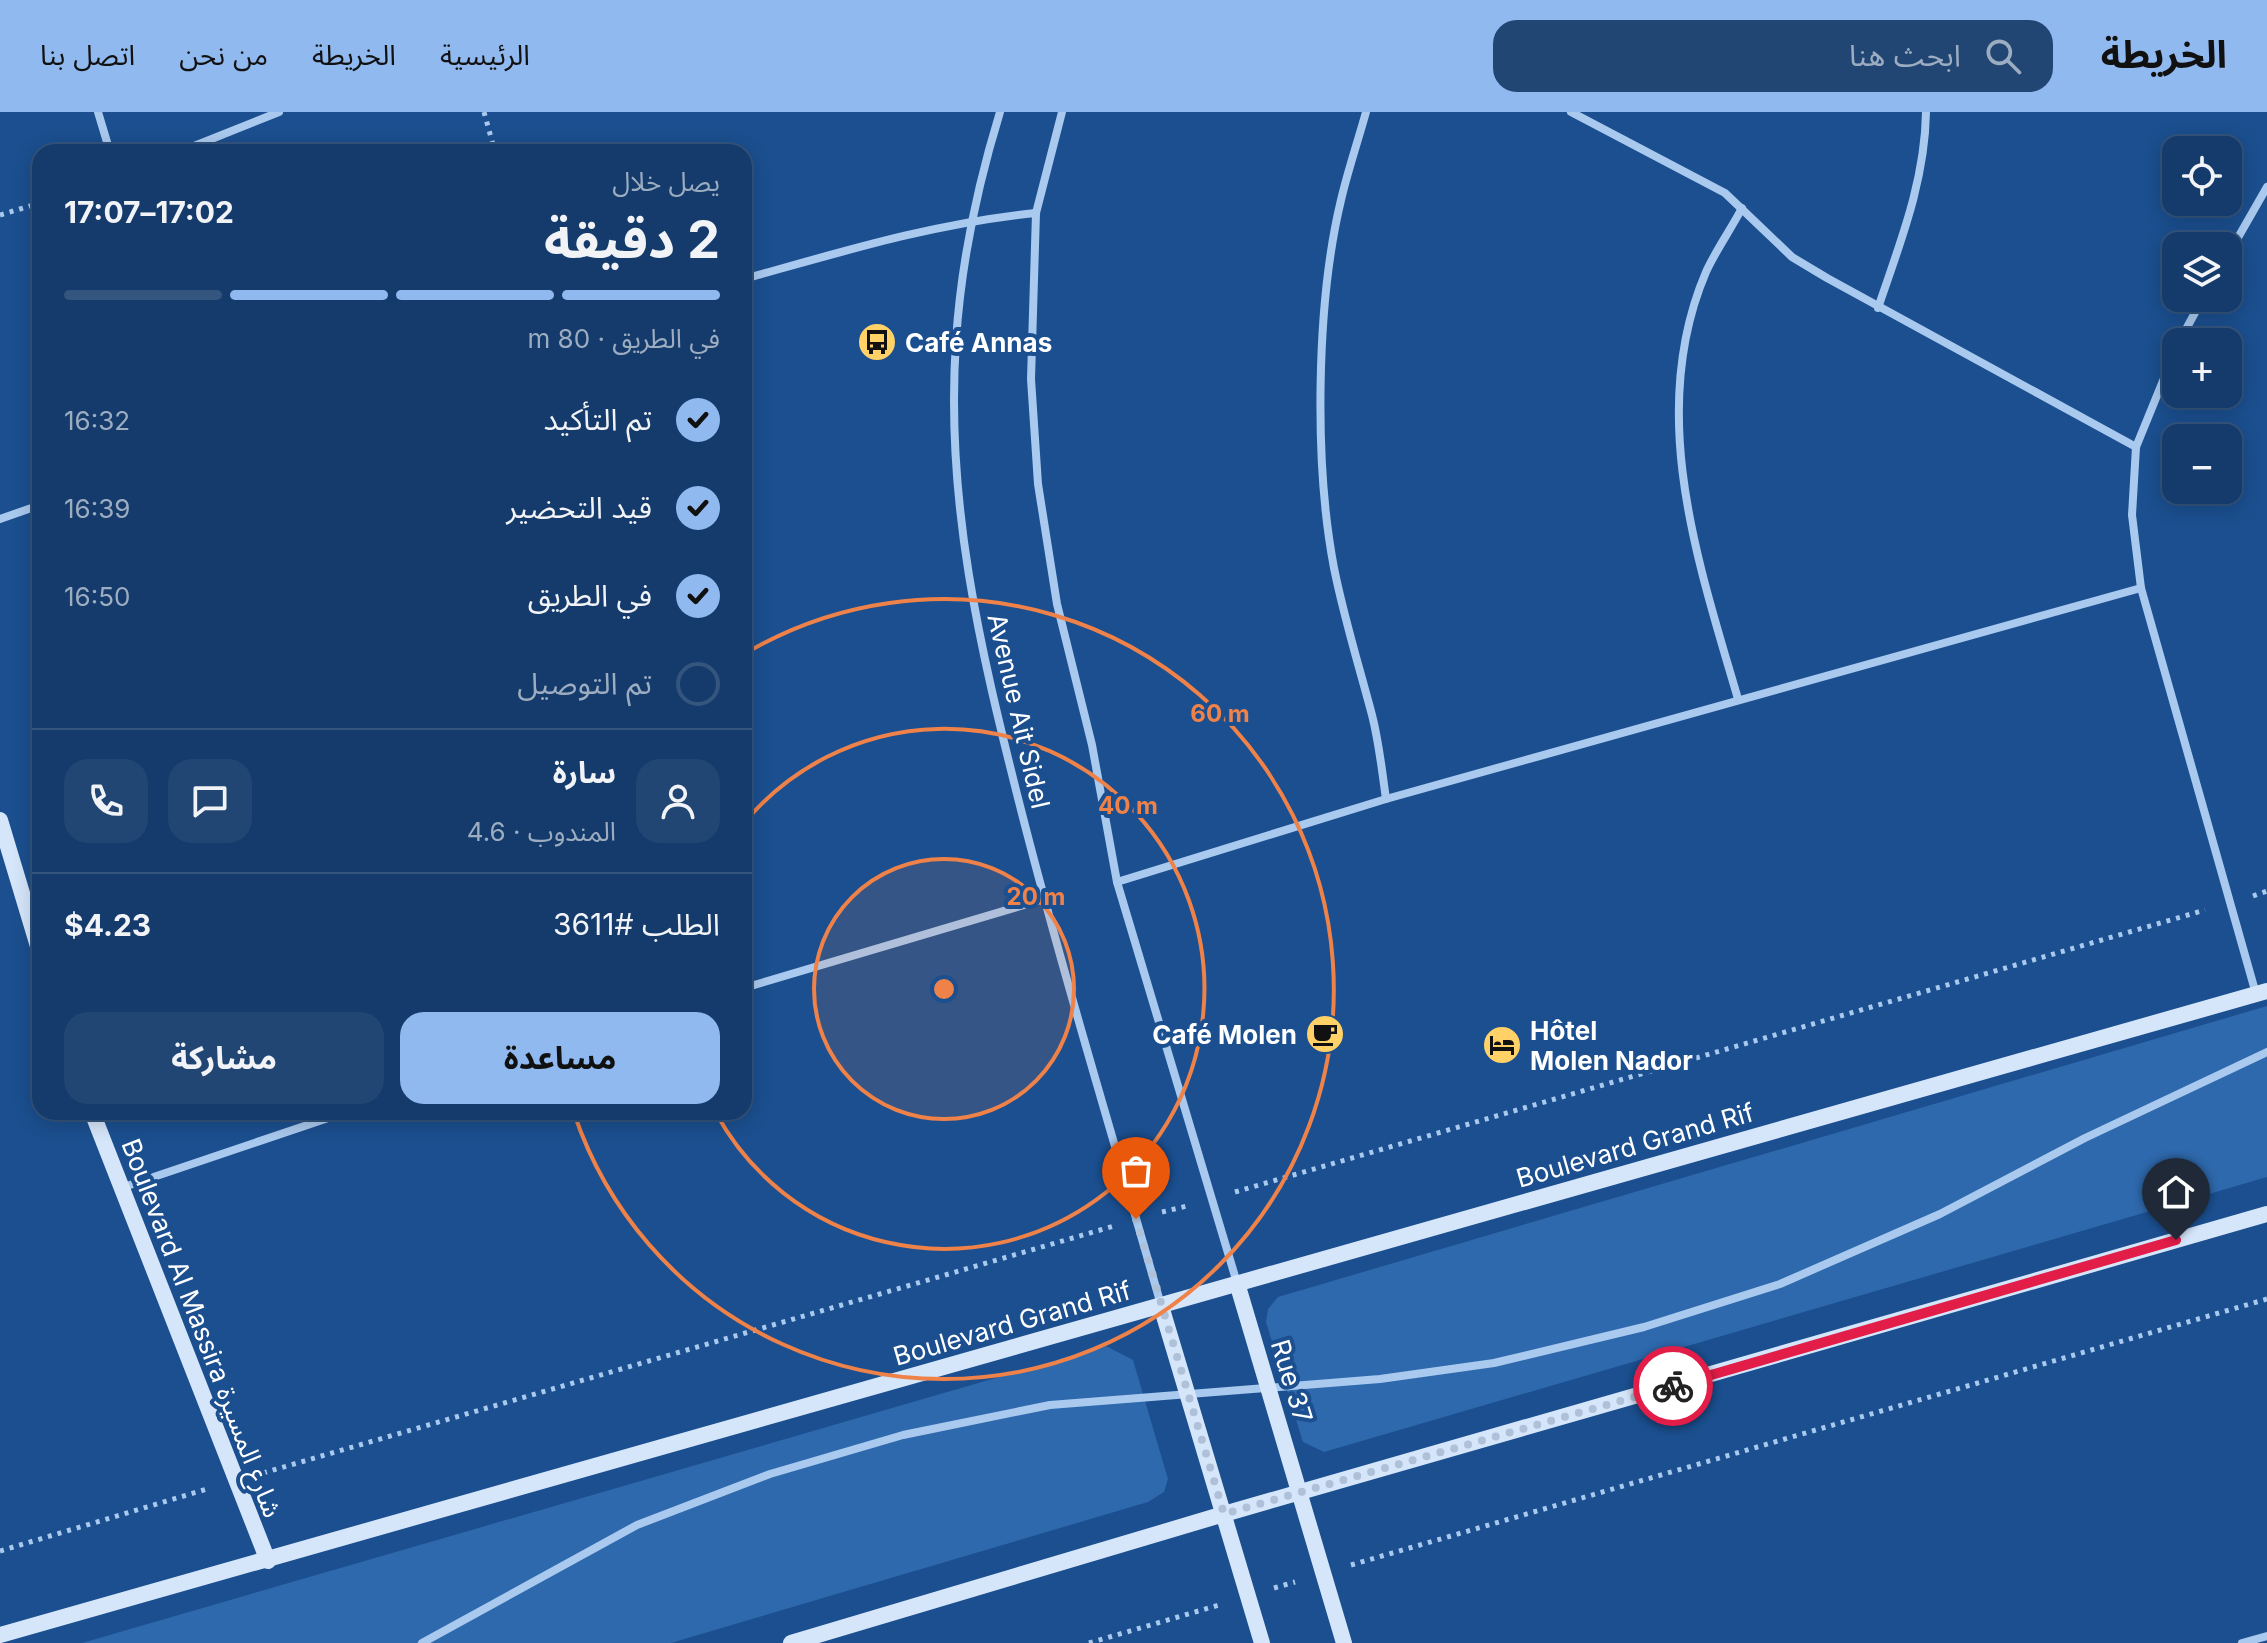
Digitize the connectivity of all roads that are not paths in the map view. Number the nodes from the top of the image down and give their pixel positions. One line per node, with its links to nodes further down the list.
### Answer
1 (98, 112): 8 (street)
2 (279, 112): 9 (street)
3 (1000, 112): 13 (street, Avenue Ait Sidel)
4 (1062, 112): 12 (street)
5 (1366, 112): 23 (street)
6 (1571, 112): 11 (street)
7 (1926, 112): 16 (street)
8 (108, 144)
9 (199, 144)
10 (2267, 187): 14 (street)
11 (1742, 208): 16 (street); 22 (street)
12 (1036, 213): 13 (street); 25 (street)
13 (971, 219): 15 (street); 26 (street, Avenue Ait Sidel)
14 (2241, 232)
15 (752, 277)
16 (1878, 308): 18 (street)
17 (2162, 379): 18 (street)
18 (2136, 447): 21 (street)
19 (32, 508): 20 (street)
20 (0, 519)
21 (2141, 588): 22 (street); 29 (street)
22 (1738, 699): 23 (street)
23 (1386, 799): 25 (street)
24 (0, 820): 27 (street)
25 (1117, 882): 35 (street)
26 (1044, 899): 28 (street); 36 (street, Avenue Ait Sidel)
27 (32, 926)
28 (752, 986)
29 (2261, 992): 35 (street, Boulevard Grand Rif)
30 (2267, 1052): 37 (street)
31 (95, 1120): 33 (street, Boulevard Al Massira شارع المسيرة)
32 (322, 1120): 33 (street)
33 (120, 1188): 41 (street, Boulevard Al Massira شارع المسيرة)
34 (2267, 1214): 39 (street)
35 (1237, 1283): 36 (street, Boulevard Grand Rif); 37 (street, Rue 37)
36 (1161, 1306): 38 (street); 41 (street, Boulevard Grand Rif)
37 (1268, 1386): 38 (street); 39 (street, Rue 37)
38 (1187, 1394): 40 (street); 44 (street)
39 (1300, 1493): 40 (street); 47 (street, Rue 37)
40 (1224, 1514): 45 (street); 46 (street)
41 (268, 1561): 42 (street, Boulevard Grand Rif)
42 (0, 1635)
43 (2267, 1636): 48 (street)
44 (422, 1643)
45 (791, 1643)
46 (1262, 1643)
47 (1344, 1643)
48 (2242, 1643)

